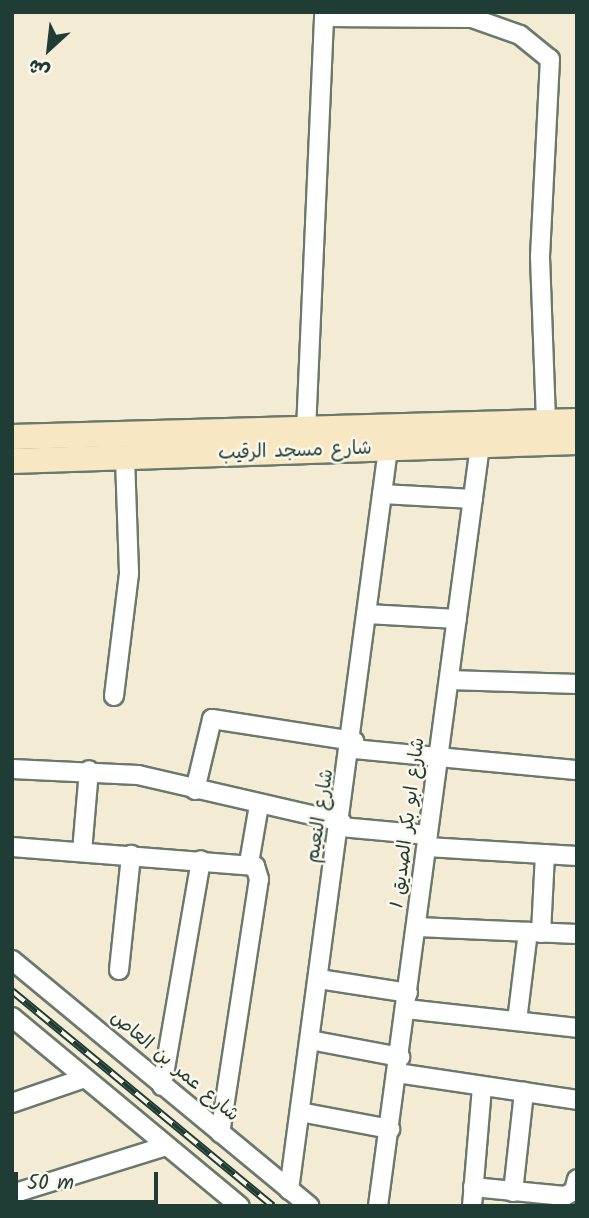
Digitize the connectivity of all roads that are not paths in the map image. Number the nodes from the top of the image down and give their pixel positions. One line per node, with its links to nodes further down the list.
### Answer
1 (324, 14): 3 (street); 4 (street)
2 (577, 421): 3 (main road, شارع مسجد الرقيب)
3 (546, 423): 4 (main road, شارع مسجد الرقيب)
4 (306, 430): 5 (main road, شارع مسجد الرقيب)
5 (12, 437)
6 (577, 442): 7 (main road, شارع مسجد الرقيب)
7 (480, 446): 8 (main road, شارع مسجد الرقيب); 12 (street, شارع ابو بكر الصديق 1)
8 (388, 449): 9 (main road, شارع مسجد الرقيب); 11 (street, شارع النعيم)
9 (125, 457): 10 (main road, شارع مسجد الرقيب); 17 (street)
10 (12, 461)
11 (382, 494): 12 (street); 13 (street, شارع النعيم)
12 (472, 499): 14 (street, شارع ابو بكر الصديق 1)
13 (367, 614): 14 (street); 18 (street, شارع النعيم)
14 (457, 619): 15 (street, شارع ابو بكر الصديق 1)
15 (449, 680): 16 (street); 19 (street, شارع ابو بكر الصديق 1)
16 (577, 684)
17 (114, 696)
18 (353, 745): 19 (street); 23 (street); 25 (street, شارع النعيم)
19 (438, 759): 22 (street); 26 (street, شارع ابو بكر الصديق 1)
20 (12, 769): 21 (street)
21 (89, 769): 23 (street); 28 (street)
22 (577, 770)
23 (195, 790): 24 (street)
24 (259, 805): 25 (street); 33 (street)
25 (341, 825): 26 (street); 39 (street, شارع النعيم)
26 (428, 841): 29 (street); 34 (street, شارع ابو بكر الصديق 1)
27 (12, 847): 28 (street)
28 (82, 852): 30 (street)
29 (545, 854): 31 (street); 35 (street)
30 (131, 855): 32 (street); 38 (street)
31 (577, 856)
32 (201, 860): 33 (street); 47 (street)
33 (249, 863): 54 (street)
34 (416, 927): 35 (street); 40 (street, شارع ابو بكر الصديق 1)
35 (534, 932): 36 (street); 42 (street)
36 (577, 934)
37 (12, 960): 47 (street, شارع عمر بن العاص)
38 (119, 970)
39 (319, 979): 40 (street); 44 (street, شارع النعيم)
40 (407, 1001): 42 (street); 45 (street, شارع ابو بكر الصديق 1)
41 (12, 1017): 46 (street)
42 (517, 1021): 43 (street)
43 (577, 1028)
44 (310, 1040): 45 (street); 52 (street, شارع النعيم)
45 (398, 1065): 48 (street); 53 (street, شارع ابو بكر الصديق 1)
46 (85, 1078): 51 (street); 55 (street)
47 (162, 1086): 54 (street, شارع عمر بن العاص)
48 (482, 1086): 49 (street); 57 (street)
49 (524, 1092): 50 (street); 59 (street)
50 (577, 1100)
51 (12, 1103)
52 (300, 1112): 53 (street); 58 (street, شارع النعيم)
53 (390, 1129): 64 (street, شارع ابو بكر الصديق 1)
54 (220, 1133): 58 (street, شارع عمر بن العاص)
55 (166, 1146): 60 (street); 62 (street)
56 (577, 1179): 61 (street)
57 (474, 1187): 59 (street); 65 (street)
58 (289, 1189): 63 (street, شارع عمر بن العاص)
59 (513, 1192): 61 (street)
60 (12, 1194)
61 (546, 1200)
62 (240, 1206)
63 (309, 1206)
64 (378, 1206)
65 (472, 1206)

